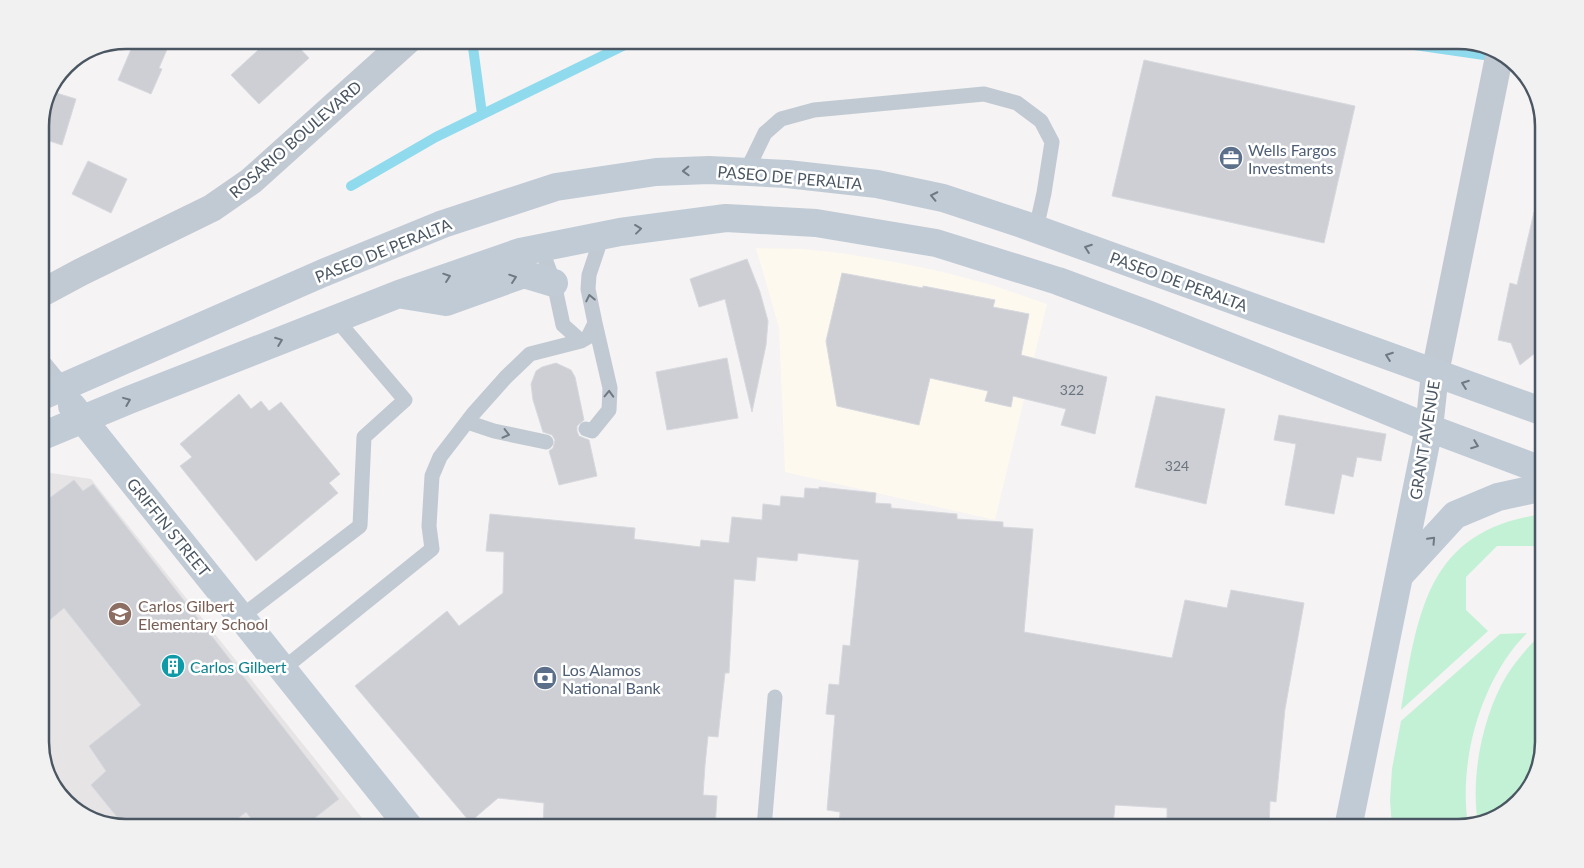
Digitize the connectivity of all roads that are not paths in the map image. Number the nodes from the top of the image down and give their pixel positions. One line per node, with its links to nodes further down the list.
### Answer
1 (398, 49): 8 (street, ROSARIO BOULEVARD)
2 (1498, 60): 13 (street, GRANT AVENUE)
3 (746, 172): 4 (main road, PASEO DE PERALTA, one-way to 3); 4 (lane); 14 (main road, PASEO DE PERALTA, one-way to 14)
4 (1036, 229): 13 (main road, PASEO DE PERALTA, one-way to 4)
5 (612, 233): 6 (main road); 11 (lane, one-way to 5); 18 (main road, one-way to 18)
6 (541, 248): 7 (lane); 9 (main road, one-way to 6)
7 (554, 283): 9 (main road, one-way to 7); 12 (lane)
8 (49, 289)
9 (399, 294): 10 (main road)
10 (336, 319): 16 (main road, one-way to 10); 25 (lane)
11 (595, 323): 12 (lane); 19 (lane, one-way to 11)
12 (581, 341): 17 (lane)
13 (1435, 373): 15 (main road, PASEO DE PERALTA, one-way to 13); 18 (street, GRANT AVENUE)
14 (49, 393): 16 (main road, GRIFFIN STREET)
15 (1535, 409)
16 (82, 419): 20 (main road); 25 (main road, GRIFFIN STREET)
17 (467, 422): 21 (lane, one-way to 21); 26 (lane)
18 (1429, 428): 22 (main road, one-way to 22); 24 (main road, GRANT AVENUE)
19 (586, 429)
20 (49, 433)
21 (546, 442)
22 (1535, 468)
23 (1535, 489): 24 (main road, one-way to 23)
24 (1399, 576): 28 (main road, GRANT AVENUE)
25 (241, 617): 26 (main road, GRIFFIN STREET)
26 (283, 669): 29 (main road, GRIFFIN STREET)
27 (775, 697): 30 (lane)
28 (1356, 786): 31 (main road, GRANT AVENUE); 32 (main road)
29 (403, 819)
30 (765, 819)
31 (1350, 819)
32 (1362, 819)

